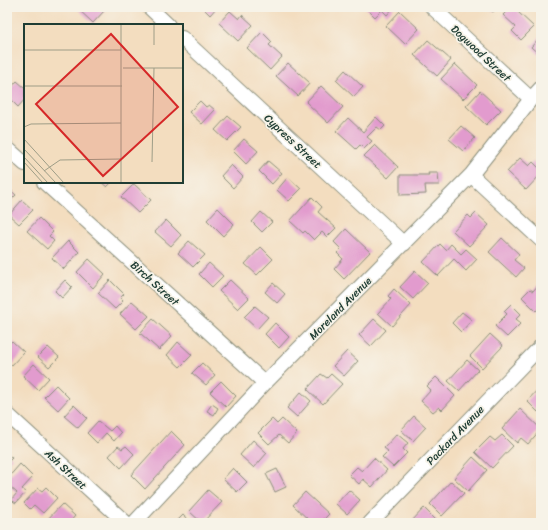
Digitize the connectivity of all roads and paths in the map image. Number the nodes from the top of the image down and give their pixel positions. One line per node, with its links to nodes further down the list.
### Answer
1 (149, 7): 3 (street)
2 (432, 7): 6 (street, Dogwood Street)
3 (167, 24)
4 (183, 39): 12 (street, Cypress Street)
5 (541, 88): 6 (street, Moreland Avenue)
6 (531, 99): 9 (street, Moreland Avenue)
7 (7, 148): 8 (street)
8 (24, 163)
9 (471, 176): 11 (street); 12 (street, Moreland Avenue)
10 (45, 183): 14 (street, Birch Street)
11 (541, 240)
12 (404, 244): 14 (street, Moreland Avenue)
13 (541, 346): 18 (street, Packard Avenue)
14 (265, 383): 17 (street, Moreland Avenue)
15 (7, 414): 16 (street, Ash Street)
16 (126, 523)
17 (134, 523)
18 (370, 523)

